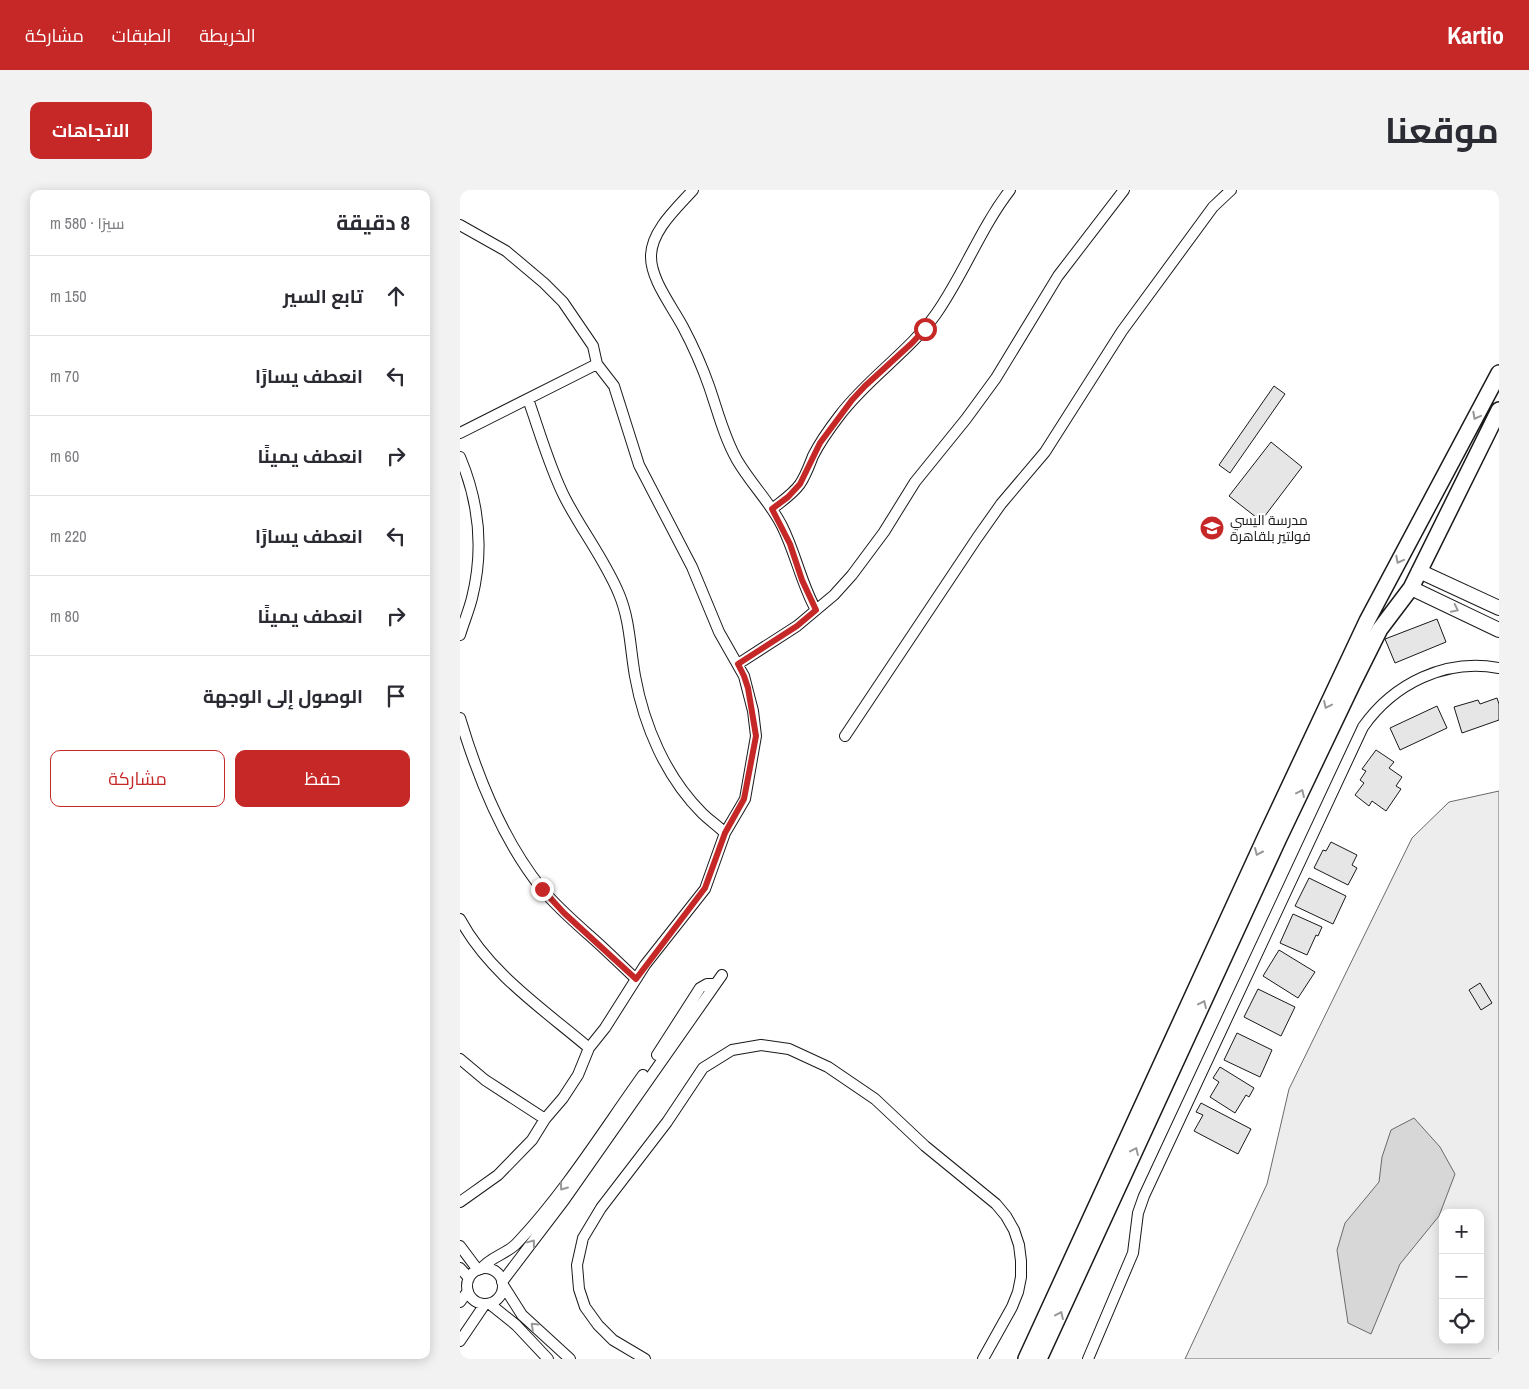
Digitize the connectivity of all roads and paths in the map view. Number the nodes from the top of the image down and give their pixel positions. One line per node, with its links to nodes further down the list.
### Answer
1 (693, 190): 12 (street)
2 (1010, 190): 12 (street)
3 (1124, 190): 16 (street)
4 (1231, 190): 22 (street)
5 (460, 225): 6 (street)
6 (597, 364): 8 (street); 19 (street)
7 (1499, 373): 43 (main road, one-way to 43)
8 (528, 399): 10 (street); 23 (street)
9 (1499, 410): 13 (main road)
10 (460, 434)
11 (460, 457): 18 (street)
12 (772, 509): 16 (street)
13 (1419, 571): 14 (main road); 15 (street)
14 (1411, 588): 17 (street, one-way to 17); 44 (main road, one-way to 14)
15 (1499, 608)
16 (816, 610): 19 (street)
17 (1499, 630)
18 (460, 635)
19 (738, 664): 23 (street)
20 (1499, 668): 45 (street)
21 (460, 718): 25 (street)
22 (845, 736)
23 (725, 833): 25 (street)
24 (460, 919): 26 (street)
25 (636, 979): 26 (street)
26 (589, 1048): 28 (street)
27 (460, 1059): 28 (street)
28 (545, 1119): 29 (street)
29 (460, 1202)
30 (460, 1246): 32 (street)
31 (460, 1268): 33 (street)
32 (480, 1269): 33 (street); 34 (street); 34 (street, one-way to 32)
33 (469, 1278): 35 (street)
34 (503, 1284): 37 (street); 40 (street, one-way to 34)
35 (468, 1291): 36 (street); 37 (street)
36 (460, 1302)
37 (488, 1304): 38 (street); 39 (street)
38 (460, 1341)
39 (548, 1359)
40 (570, 1359)
41 (644, 1359): 42 (street)
42 (983, 1359)
43 (1026, 1359)
44 (1039, 1359)
45 (1088, 1359)

